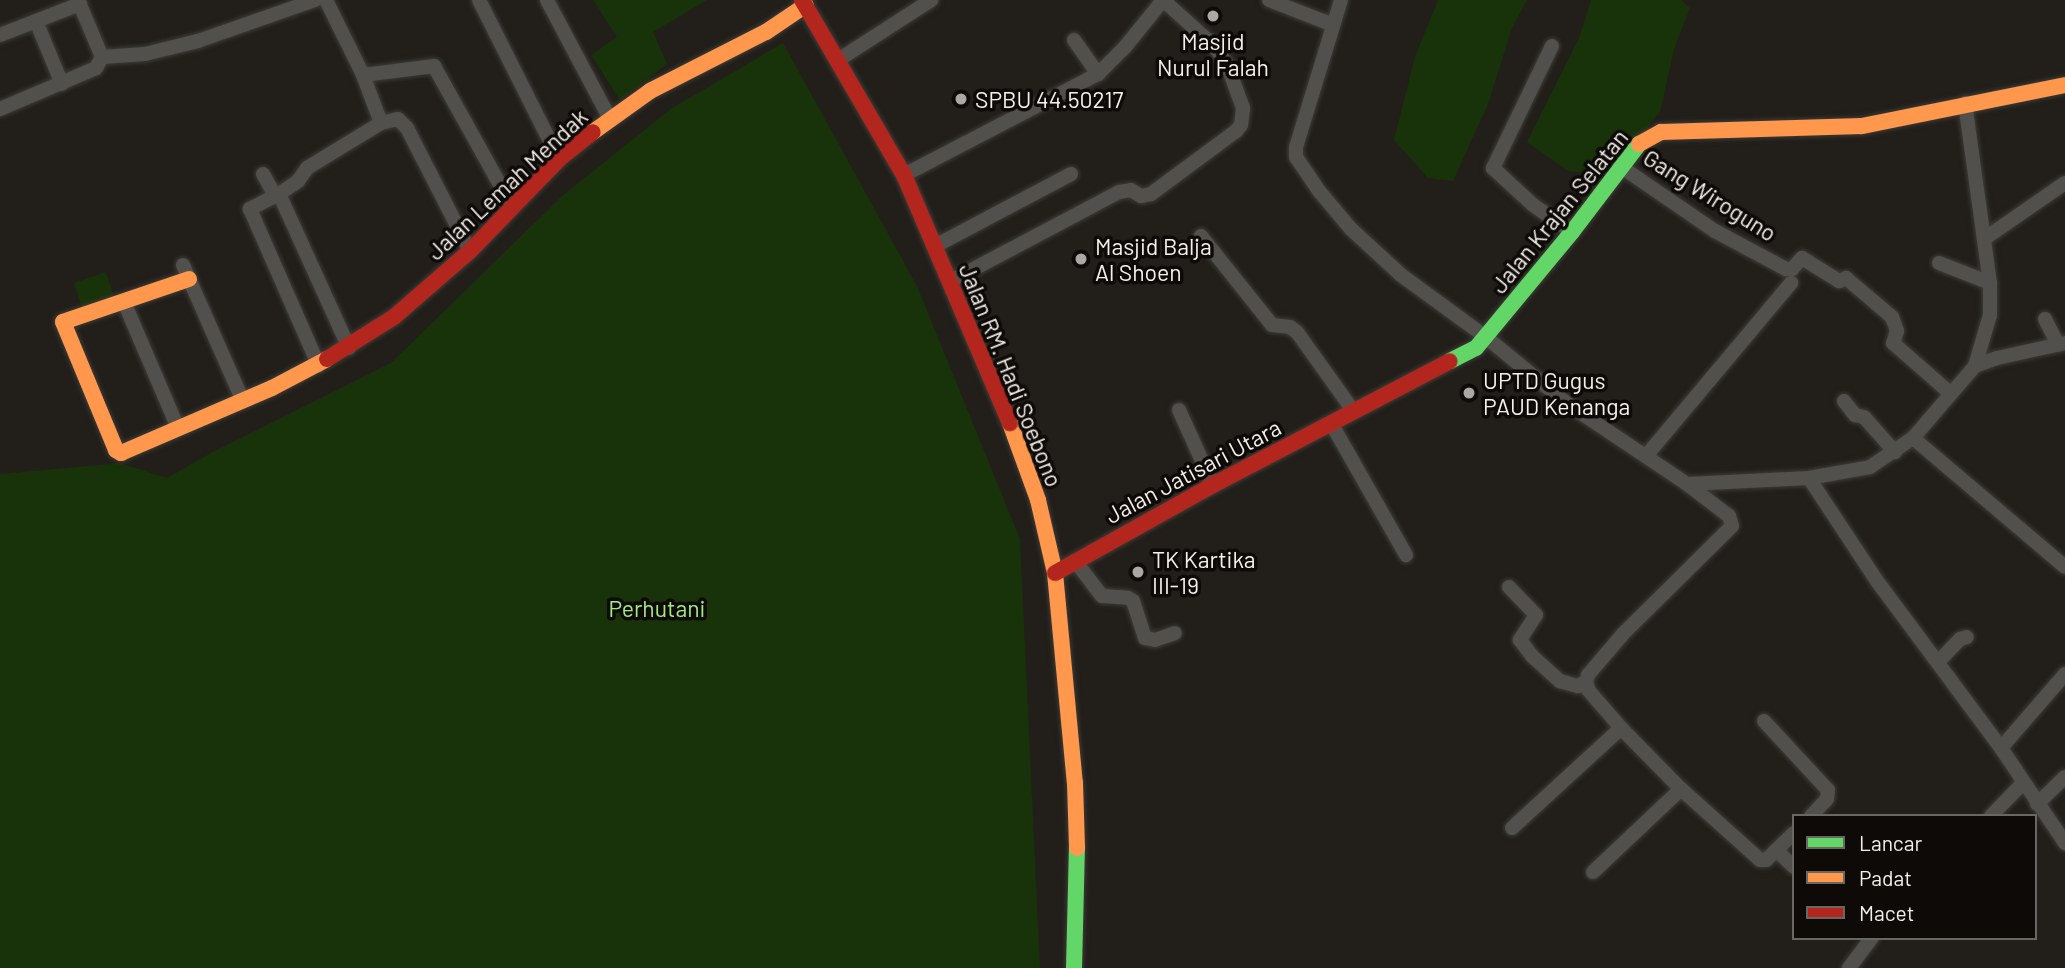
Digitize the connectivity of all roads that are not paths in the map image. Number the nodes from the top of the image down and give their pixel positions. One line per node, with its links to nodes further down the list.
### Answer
1 (315, 0): 16 (street)
2 (326, 0): 19 (street)
3 (479, 0): 26 (street)
4 (547, 0): 24 (street)
5 (931, 0): 17 (street)
6 (1163, 0): 18 (street); 41 (street)
7 (1269, 0): 12 (street)
8 (1340, 0): 12 (street)
9 (79, 2): 11 (street); 16 (street)
10 (804, 2): 17 (street, Jalan RM. Hadi Soebono); 24 (street, Jalan Lemah Mendak)
11 (36, 21): 13 (street); 20 (street)
12 (1333, 25): 46 (street)
13 (0, 35)
14 (1074, 40): 18 (street)
15 (1552, 46): 34 (street)
16 (102, 57): 20 (street)
17 (838, 60): 30 (street, Jalan RM. Hadi Soebono)
18 (1098, 74): 30 (street)
19 (363, 75): 25 (street); 33 (street)
20 (62, 84): 23 (street)
21 (2065, 85): 22 (street, Jalan Krajan Selatan)
22 (1965, 103): 27 (street, Jalan Krajan Selatan); 36 (street)
23 (0, 109)
24 (610, 118): 26 (street, Jalan Lemah Mendak)
25 (381, 124): 32 (street); 38 (street)
26 (559, 159): 33 (street, Jalan Lemah Mendak)
27 (1620, 166): 34 (street, Jalan Krajan Selatan); 51 (street, Gang Wiroguno)
28 (263, 174): 32 (street)
29 (1071, 174): 37 (street)
30 (904, 175): 37 (street, Jalan RM. Hadi Soebono)
31 (2065, 183): 36 (street)
32 (277, 195): 48 (street); 49 (street)
33 (513, 208): 38 (street, Jalan Lemah Mendak)
34 (1572, 232): 46 (street, Jalan Krajan Selatan)
35 (1201, 236): 55 (street)
36 (1984, 239): 43 (street)
37 (935, 246): 41 (street, Jalan RM. Hadi Soebono)
38 (470, 251): 48 (street, Jalan Lemah Mendak)
39 (1939, 263): 43 (street)
40 (186, 272): 44 (street); 52 (street)
41 (949, 282): 67 (street, Jalan RM. Hadi Soebono)
42 (1791, 283): 60 (street)
43 (1990, 283): 50 (street)
44 (124, 302): 57 (street); 57 (street, Jalan Lemah Mendak)
45 (2045, 319): 47 (street)
46 (1487, 338): 55 (street, Jalan Jatisari Utara); 60 (street)
47 (2061, 344): 50 (street)
48 (349, 348): 49 (street, Jalan Lemah Mendak)
49 (319, 366): 52 (street, Jalan Lemah Mendak)
50 (1975, 366): 51 (street)
51 (1951, 394): 58 (street)
52 (243, 401): 57 (street, Jalan Lemah Mendak)
53 (1844, 401): 59 (street)
54 (1179, 410): 63 (street)
55 (1354, 412): 56 (street, Jalan Jatisari Utara)
56 (1331, 423): 63 (street, Jalan Jatisari Utara); 64 (street)
57 (178, 428)
58 (1913, 438): 59 (street); 66 (street)
59 (1895, 452): 61 (street)
60 (1646, 456): 62 (street)
61 (1809, 478): 62 (street); 71 (street)
62 (1687, 484): 73 (street)
63 (1213, 485): 65 (street, Jalan Jatisari Utara)
64 (1406, 555)
65 (1075, 561): 67 (street, Jalan Jatisari Utara); 69 (street)
66 (2065, 567)
67 (1055, 573): 90 (street, Jalan RM. Hadi Soebono)
68 (1509, 587): 73 (street)
69 (1175, 633)
70 (1967, 637): 71 (street)
71 (1938, 662): 76 (street)
72 (2065, 674): 76 (street)
73 (1586, 682): 75 (street)
74 (1764, 721): 81 (street)
75 (1621, 728): 79 (street); 83 (street)
76 (2001, 748): 78 (street)
77 (2065, 777): 80 (street)
78 (2023, 783): 80 (street); 82 (street)
79 (1681, 789): 86 (street); 88 (street)
80 (2037, 804): 85 (street)
81 (1813, 814)
82 (1993, 814)
83 (1512, 828)
84 (1792, 835): 86 (street)
85 (2065, 843)
86 (1776, 850): 87 (street)
87 (1792, 865)
88 (1593, 872)
89 (1869, 940): 91 (street)
90 (1074, 968)
91 (1849, 968)

